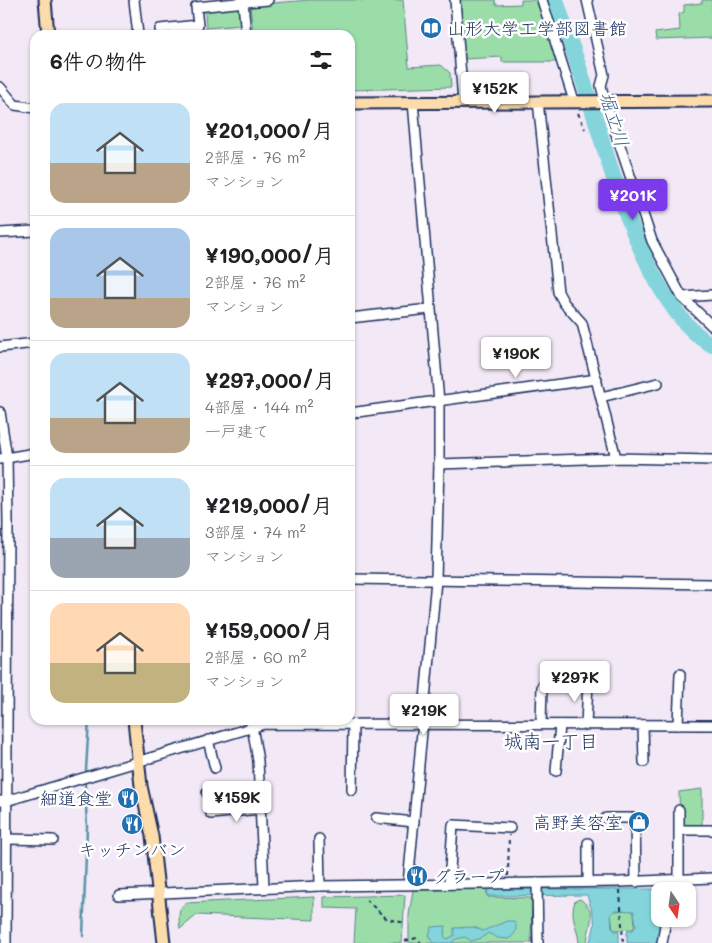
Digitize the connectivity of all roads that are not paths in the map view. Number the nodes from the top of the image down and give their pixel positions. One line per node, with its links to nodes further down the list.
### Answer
1 (45, 0): 8 (main road)
2 (134, 0): 9 (street)
3 (268, 0): 7 (street)
4 (455, 0): 13 (street)
5 (542, 0): 15 (street)
6 (587, 0): 16 (street)
7 (243, 2): 10 (street); 11 (street)
8 (48, 30)
9 (137, 30)
10 (160, 30)
11 (246, 30)
12 (0, 87): 20 (street)
13 (463, 101): 14 (main road); 18 (main road)
14 (538, 101): 15 (main road); 30 (street)
15 (575, 101): 16 (main road)
16 (603, 101): 17 (main road); 24 (street)
17 (712, 101)
18 (412, 102): 19 (main road); 25 (street)
19 (355, 103)
20 (30, 107)
21 (30, 230): 22 (street)
22 (0, 233)
23 (712, 295): 24 (street)
24 (682, 297): 27 (street)
25 (429, 309): 26 (street); 33 (street)
26 (355, 317)
27 (712, 326)
28 (30, 344): 29 (street)
29 (0, 347)
30 (597, 380): 32 (street); 33 (street)
31 (658, 383): 32 (street)
32 (601, 397): 38 (street)
33 (439, 402): 35 (street); 40 (street)
34 (0, 412): 37 (street)
35 (355, 412)
36 (30, 455): 37 (street)
37 (3, 458): 44 (street)
38 (616, 458): 39 (street); 40 (street)
39 (712, 460)
40 (439, 464): 42 (street)
41 (355, 579): 42 (street)
42 (436, 580): 43 (street); 49 (street)
43 (712, 584)
44 (4, 642): 68 (street)
45 (680, 674): 58 (street)
46 (588, 682): 56 (street)
47 (542, 686): 50 (street)
48 (355, 724): 49 (street)
49 (423, 724): 50 (street); 74 (street)
50 (541, 724): 55 (street)
51 (134, 725): 61 (main road)
52 (246, 725): 60 (street)
53 (251, 725): 65 (street)
54 (353, 725): 66 (street)
55 (560, 725): 56 (street); 64 (street)
56 (586, 725): 57 (street)
57 (643, 725): 58 (street); 62 (street)
58 (678, 725): 59 (street)
59 (712, 725)
60 (208, 740): 61 (street); 63 (street)
61 (138, 762): 68 (street); 93 (main road)
62 (644, 762)
63 (215, 768)
64 (556, 771)
65 (258, 790): 67 (street); 69 (street)
66 (352, 790)
67 (207, 793)
68 (3, 801): 78 (street)
69 (260, 809): 71 (street); 91 (street)
70 (679, 810): 76 (street)
71 (211, 814)
72 (376, 818): 74 (street)
73 (606, 818): 87 (street)
74 (414, 822): 88 (street)
75 (510, 828): 89 (street)
76 (680, 830): 77 (street); 85 (street)
77 (712, 830)
78 (7, 839): 80 (street); 82 (street)
79 (319, 839): 90 (street)
80 (53, 840)
81 (588, 843): 86 (street)
82 (3, 871): 96 (street)
83 (712, 878): 85 (street)
84 (667, 880): 85 (street); 87 (street)
85 (679, 880)
86 (588, 882): 87 (street); 92 (street)
87 (636, 882)
88 (408, 884): 89 (street); 90 (street)
89 (449, 884): 92 (street)
90 (320, 886): 91 (street)
91 (264, 888): 93 (street)
92 (537, 889): 98 (street)
93 (158, 893): 94 (street); 97 (main road)
94 (119, 895)
95 (664, 928): 99 (street)
96 (6, 943)
97 (164, 943)
98 (538, 943)
99 (662, 943)

